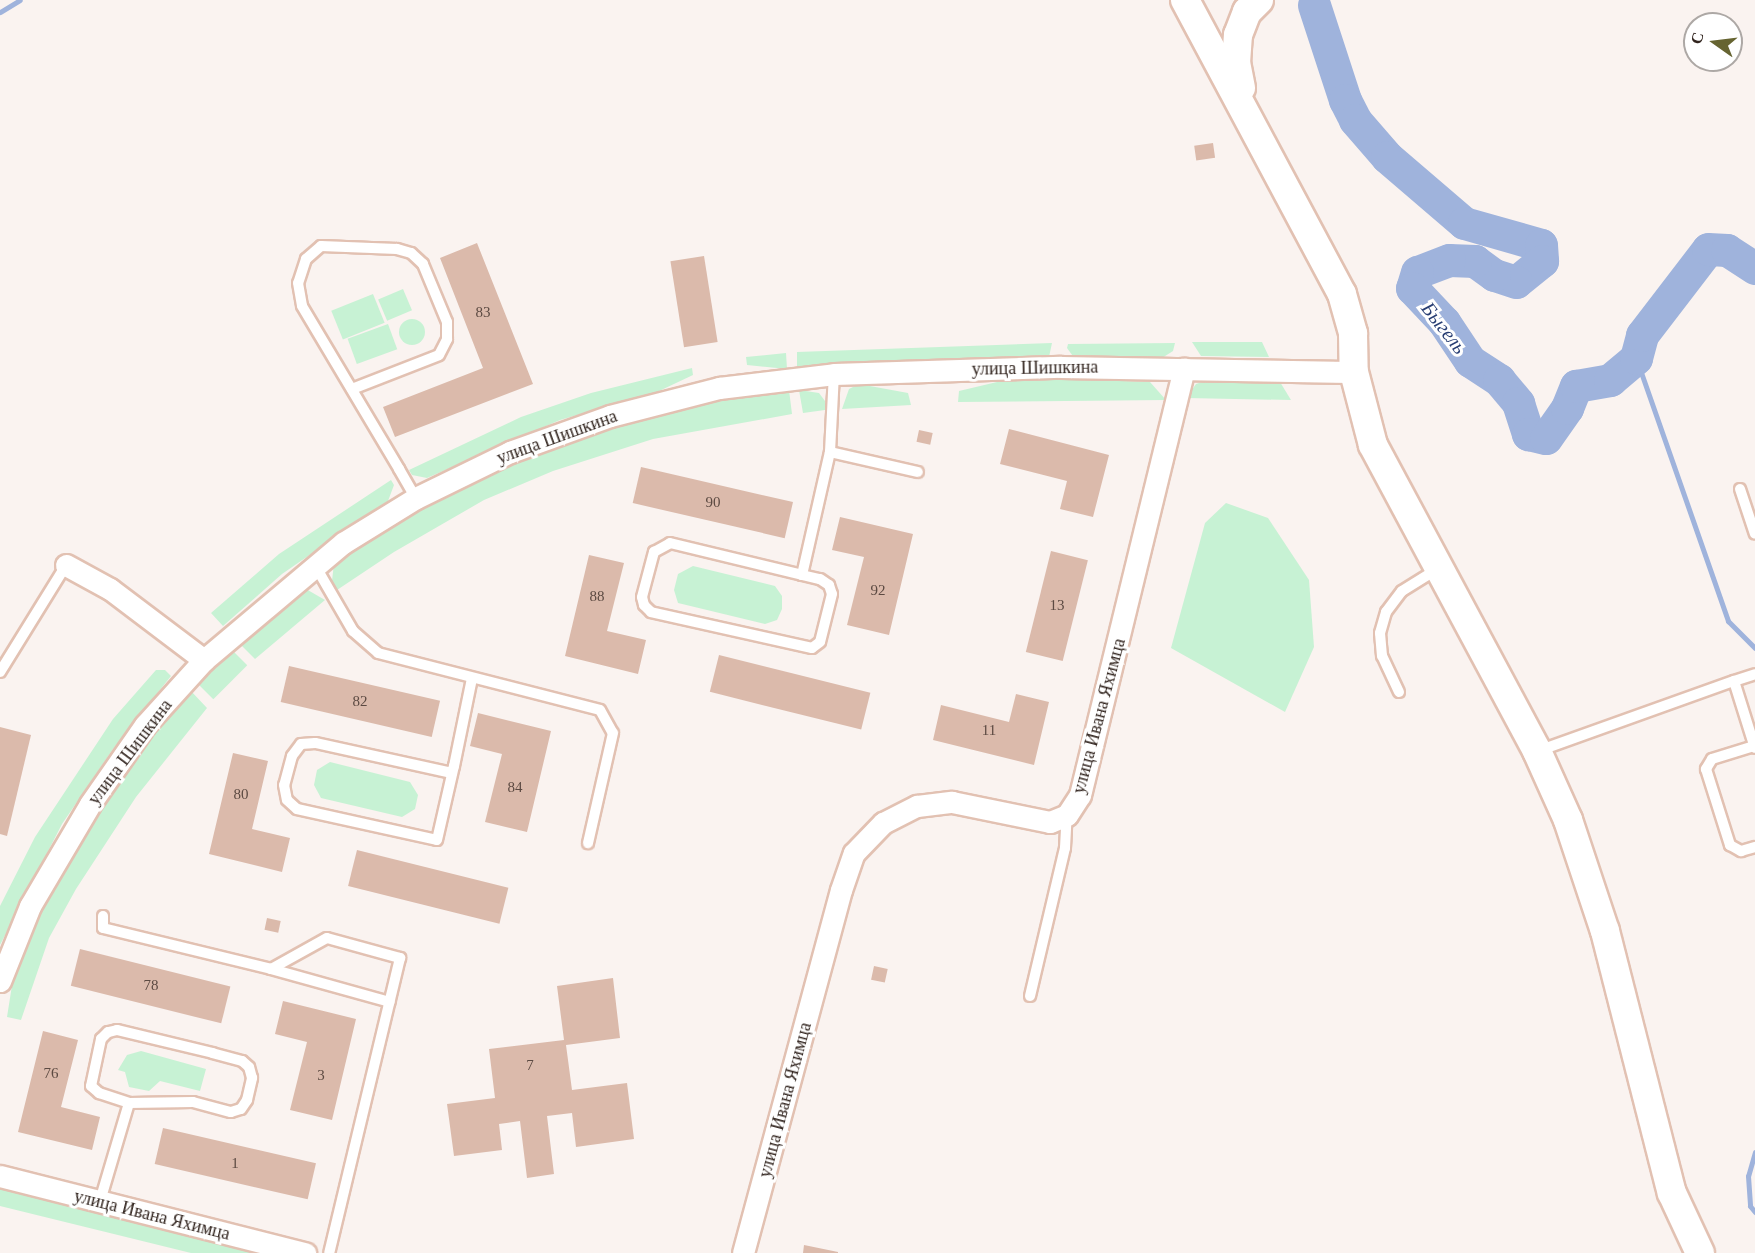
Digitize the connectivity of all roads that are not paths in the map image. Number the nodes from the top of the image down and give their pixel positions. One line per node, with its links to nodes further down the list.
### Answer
1 (1185, 0): 3 (street)
2 (1258, 0): 3 (street)
3 (1246, 113): 5 (street)
4 (1184, 369): 5 (street, улица Шишкина); 6 (street, улица Шишкина); 26 (street, улица Ивана Яхимца)
5 (1354, 372): 15 (street)
6 (834, 374): 8 (lane); 11 (street, улица Шишкина)
7 (352, 389): 7 (lane); 11 (lane)
8 (830, 452): 9 (lane); 16 (lane)
9 (918, 472)
10 (1740, 489): 12 (lane)
11 (416, 498): 14 (street, улица Шишкина)
12 (1755, 534)
13 (66, 565): 17 (street); 18 (lane)
14 (315, 567): 17 (street, улица Шишкина); 20 (lane)
15 (1439, 568): 22 (lane); 24 (street)
16 (802, 575): 16 (lane)
17 (204, 660): 31 (street, улица Шишкина)
18 (0, 672)
19 (1755, 674): 21 (lane)
20 (472, 678): 25 (lane); 27 (lane)
21 (1734, 681): 23 (lane); 24 (lane)
22 (1399, 692)
23 (1755, 747): 28 (lane)
24 (1537, 751): 40 (street)
25 (452, 773): 25 (lane)
26 (1067, 815): 32 (lane); 39 (street, улица Ивана Яхимца)
27 (588, 843)
28 (1755, 847)
29 (104, 916): 30 (lane)
30 (271, 969): 33 (lane); 33 (lane)
31 (0, 981)
32 (1030, 996)
33 (390, 1002): 38 (lane)
34 (129, 1102): 34 (lane); 36 (lane)
35 (0, 1176): 36 (street, улица Ивана Яхимца)
36 (100, 1201): 37 (street, улица Ивана Яхимца)
37 (304, 1253)
38 (330, 1253)
39 (743, 1253)
40 (1700, 1253)

